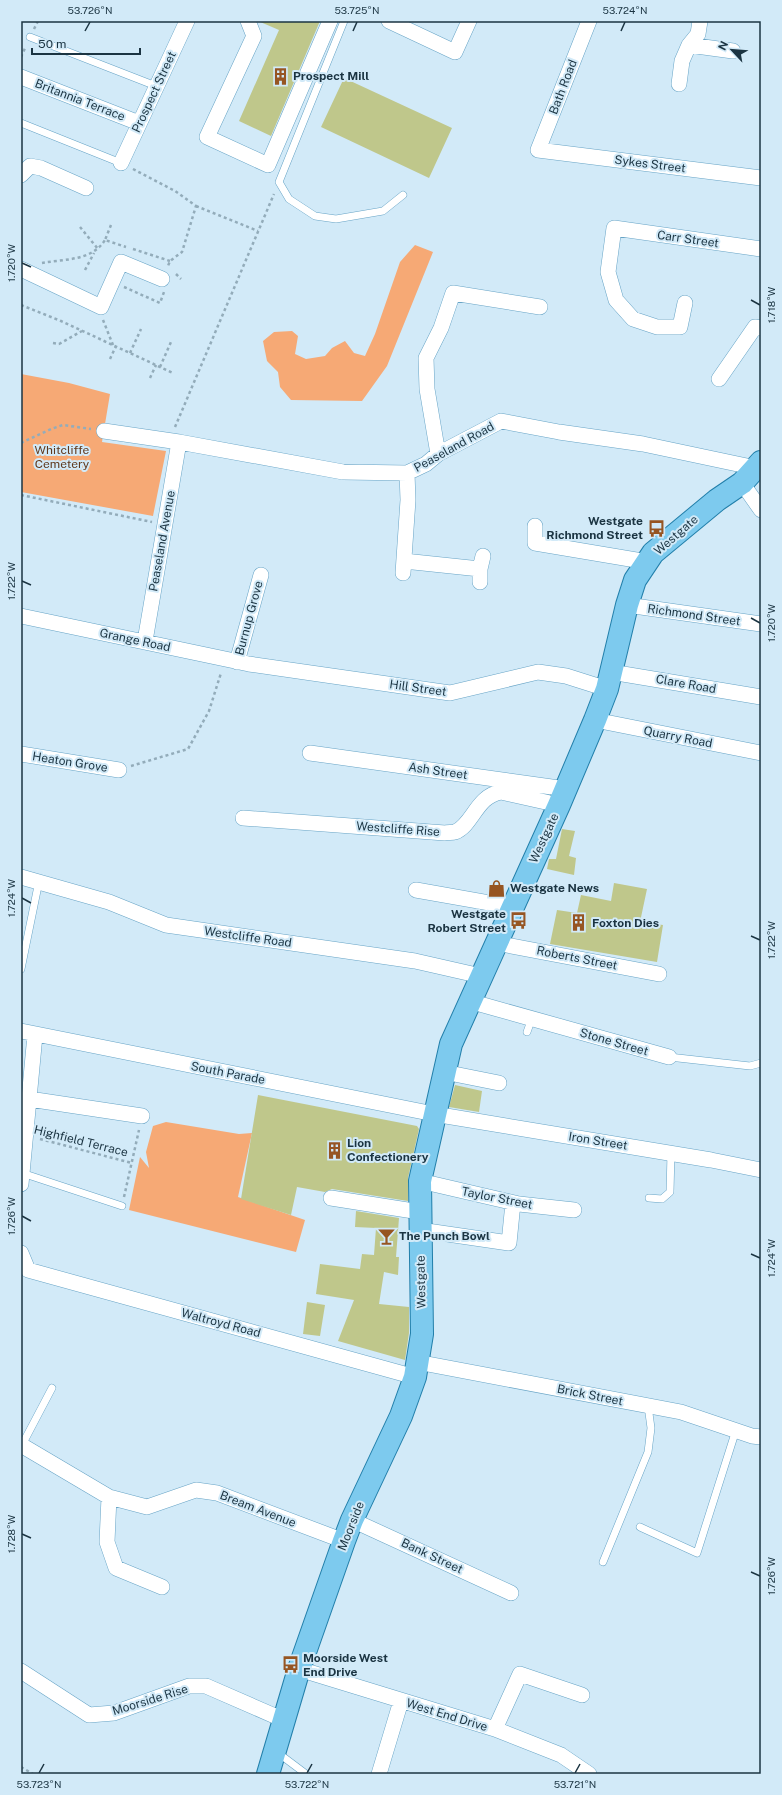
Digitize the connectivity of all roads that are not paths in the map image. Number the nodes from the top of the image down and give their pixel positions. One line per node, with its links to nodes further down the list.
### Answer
1 (248, 21): 2 (street)
2 (330, 21)
3 (344, 21): 22 (lane)
4 (469, 21): 7 (street)
5 (700, 21): 10 (street)
6 (183, 22): 14 (street, Prospect Street)
7 (396, 22)
8 (585, 22): 17 (street, Bath Road)
9 (30, 37): 14 (lane)
10 (689, 45): 11 (street); 13 (street)
11 (733, 51)
12 (21, 77): 16 (street, Britannia Terrace)
13 (679, 84)
14 (156, 86): 16 (street, Prospect Street)
15 (21, 123): 18 (lane)
16 (139, 123): 18 (street, Prospect Street)
17 (538, 150): 20 (street, Sykes Street)
18 (121, 163)
19 (21, 175): 21 (street)
20 (761, 178)
21 (86, 188)
22 (402, 195)
23 (761, 249): 26 (street, Carr Street)
24 (21, 270): 25 (street)
25 (162, 279)
26 (685, 303)
27 (540, 307): 32 (street)
28 (761, 328): 29 (street)
29 (719, 379)
30 (104, 431): 31 (street, Peaseland Road)
31 (174, 441): 34 (street, Peaseland Road); 43 (street, Peaseland Avenue)
32 (438, 454): 33 (street, Peaseland Road); 34 (street, Peaseland Road)
33 (755, 470): 35 (street); 37 (main road, Westgate)
34 (407, 473): 38 (street)
35 (761, 510)
36 (535, 526): 37 (street)
37 (648, 562): 40 (main road, Westgate)
38 (481, 569)
39 (260, 575): 44 (street, Burnup Grove)
40 (627, 606): 42 (street, Richmond Street); 45 (main road, Westgate)
41 (21, 616): 43 (street, Grange Road)
42 (761, 624)
43 (145, 641): 44 (street, Grange Road)
44 (237, 662): 45 (street, Hill Street)
45 (609, 680): 46 (street, Clare Road); 47 (main road, Westgate)
46 (761, 697)
47 (595, 720): 49 (street, Quarry Road); 52 (main road, Westgate)
48 (310, 753): 52 (street, Ash Street)
49 (761, 753)
50 (21, 754): 51 (street, Heaton Grove)
51 (119, 770)
52 (562, 797): 53 (street, Westcliffe Rise); 57 (main road, Westgate)
53 (243, 818)
54 (21, 877): 55 (street, Westcliffe Road)
55 (40, 881): 59 (lane); 61 (street, Westcliffe Road)
56 (416, 890): 57 (street)
57 (512, 907): 58 (main road, Westgate)
58 (496, 943): 60 (street, Roberts Street); 61 (main road, Westgate)
59 (21, 969)
60 (659, 974)
61 (481, 976): 62 (main road, Westgate)
62 (469, 1001): 64 (street, Stone Street); 66 (main road, Westgate)
63 (28, 1033): 68 (street); 69 (street, South Parade)
64 (669, 1058): 65 (lane, Stone Street)
65 (761, 1063)
66 (444, 1072): 67 (street); 69 (main road, Westgate)
67 (499, 1083)
68 (29, 1099): 70 (street); 73 (street)
69 (434, 1114): 71 (street, Iron Street); 74 (main road, Westgate)
70 (142, 1116)
71 (671, 1153): 72 (street, Iron Street); 76 (lane)
72 (761, 1170)
73 (22, 1179): 78 (lane)
74 (420, 1181): 77 (street, Taylor Street); 80 (main road, Westgate)
75 (332, 1198): 80 (street)
76 (648, 1198)
77 (513, 1203): 79 (street, Taylor Street); 80 (street)
78 (122, 1206)
79 (574, 1210)
80 (420, 1221): 82 (main road, Westgate)
81 (21, 1253): 83 (street, Waltroyd Road)
82 (422, 1334): 83 (main road, Moorside)
83 (416, 1369): 85 (street, Brick Street); 90 (main road, Moorside)
84 (52, 1388): 88 (lane)
85 (648, 1406): 86 (street, Brick Street); 93 (lane)
86 (736, 1430): 87 (street, Brick Street); 91 (lane)
87 (761, 1437)
88 (21, 1445): 89 (street, Bream Avenue)
89 (109, 1497): 92 (street, Bream Avenue); 94 (street)
90 (352, 1520): 92 (main road, Moorside); 95 (street, Bank Street)
91 (640, 1527)
92 (344, 1541): 96 (main road, Moorside)
93 (603, 1562)
94 (162, 1587)
95 (511, 1593)
96 (299, 1669): 99 (street, West End Drive); 100 (main road, Moorside)
97 (21, 1671): 100 (street, Moorside Rise)
98 (582, 1695): 101 (street)
99 (401, 1701): 101 (street, West End Drive); 105 (street)
100 (284, 1720): 102 (main road, Moorside)
101 (495, 1729): 106 (street, West End Drive)
102 (275, 1750): 103 (main road, Moorside); 104 (lane)
103 (268, 1774)
104 (306, 1774)
105 (379, 1774)
106 (589, 1774)

